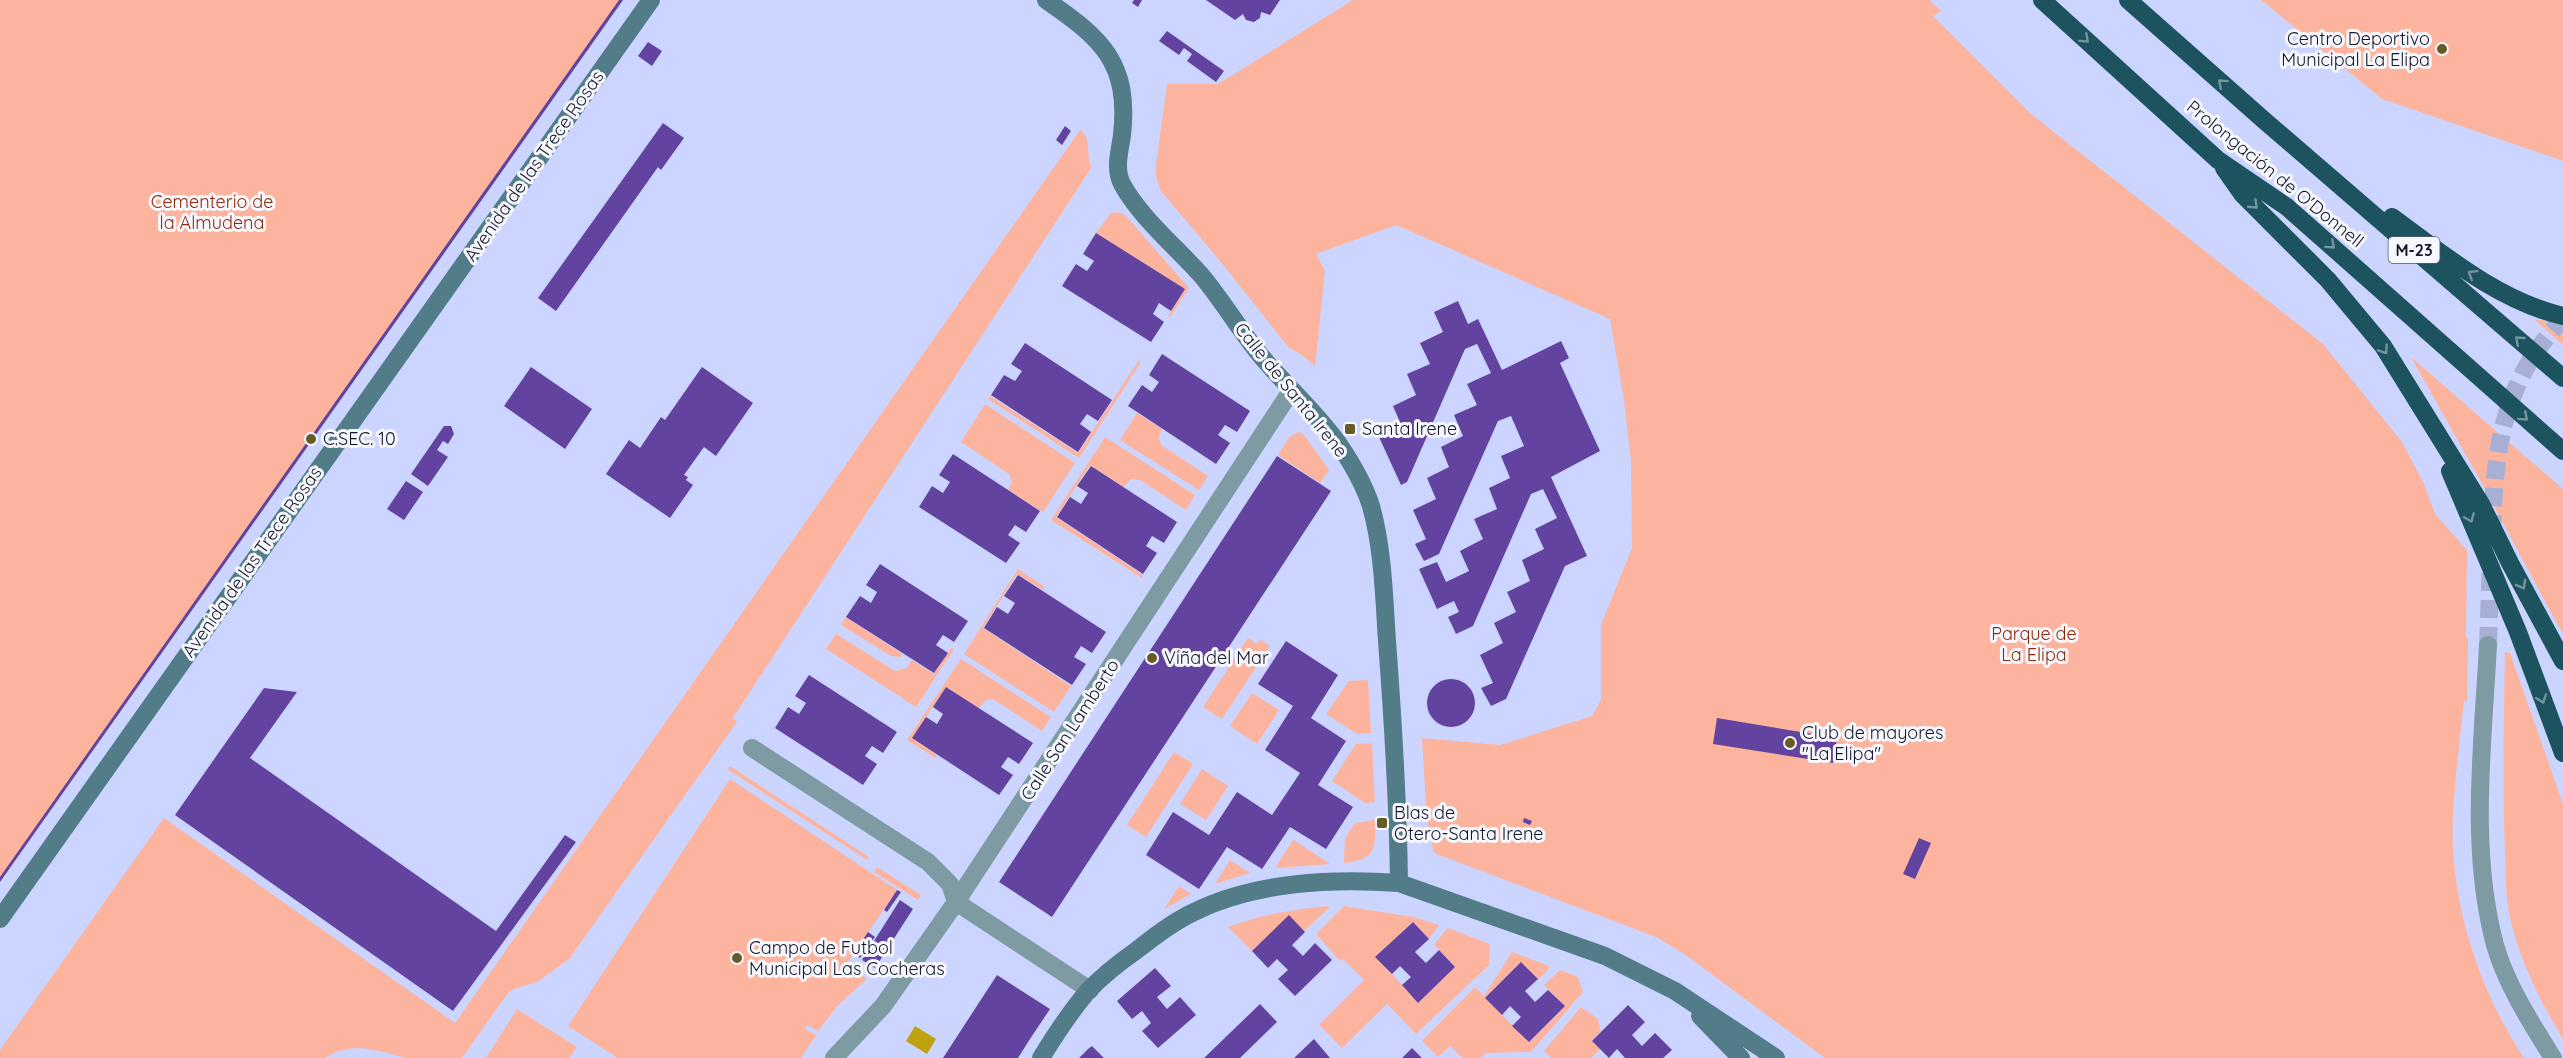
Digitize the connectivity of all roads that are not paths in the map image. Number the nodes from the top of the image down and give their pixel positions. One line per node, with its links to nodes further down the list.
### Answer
1 (651, 0): 18 (street, Avenida de las Trece Rosas)
2 (1046, 0): 9 (street, Calle de Santa Irene)
3 (2042, 0): 6 (highway, Prolongación de O'Donnell / M-23, one-way to 6)
4 (2128, 0): 5 (highway, Prolongación de O'Donnell / M-23, one-way to 4)
5 (2265, 122): 7 (highway, one-way to 5); 8 (highway, Prolongación de O'Donnell / M-23, one-way to 5)
6 (2218, 160): 10 (highway, one-way to 10); 11 (highway, Prolongación de O'Donnell / M-23, one-way to 11)
7 (2563, 316)
8 (2563, 378)
9 (1291, 391): 16 (street, Calle de Santa Irene); 17 (street, Calle San Lamberto)
10 (2431, 425): 13 (highway, one-way to 13); 15 (highway, one-way to 15)
11 (2563, 451)
12 (2488, 645): 25 (street)
13 (2563, 661)
14 (752, 748): 17 (street)
15 (2563, 753)
16 (1399, 883): 19 (street); 20 (street)
17 (956, 902): 19 (street); 21 (street, Calle San Lamberto)
18 (0, 919)
19 (1090, 990): 22 (street)
20 (1676, 992): 23 (street); 24 (street)
21 (834, 1058)
22 (1041, 1058)
23 (1742, 1058)
24 (1776, 1058)
25 (2553, 1058)

